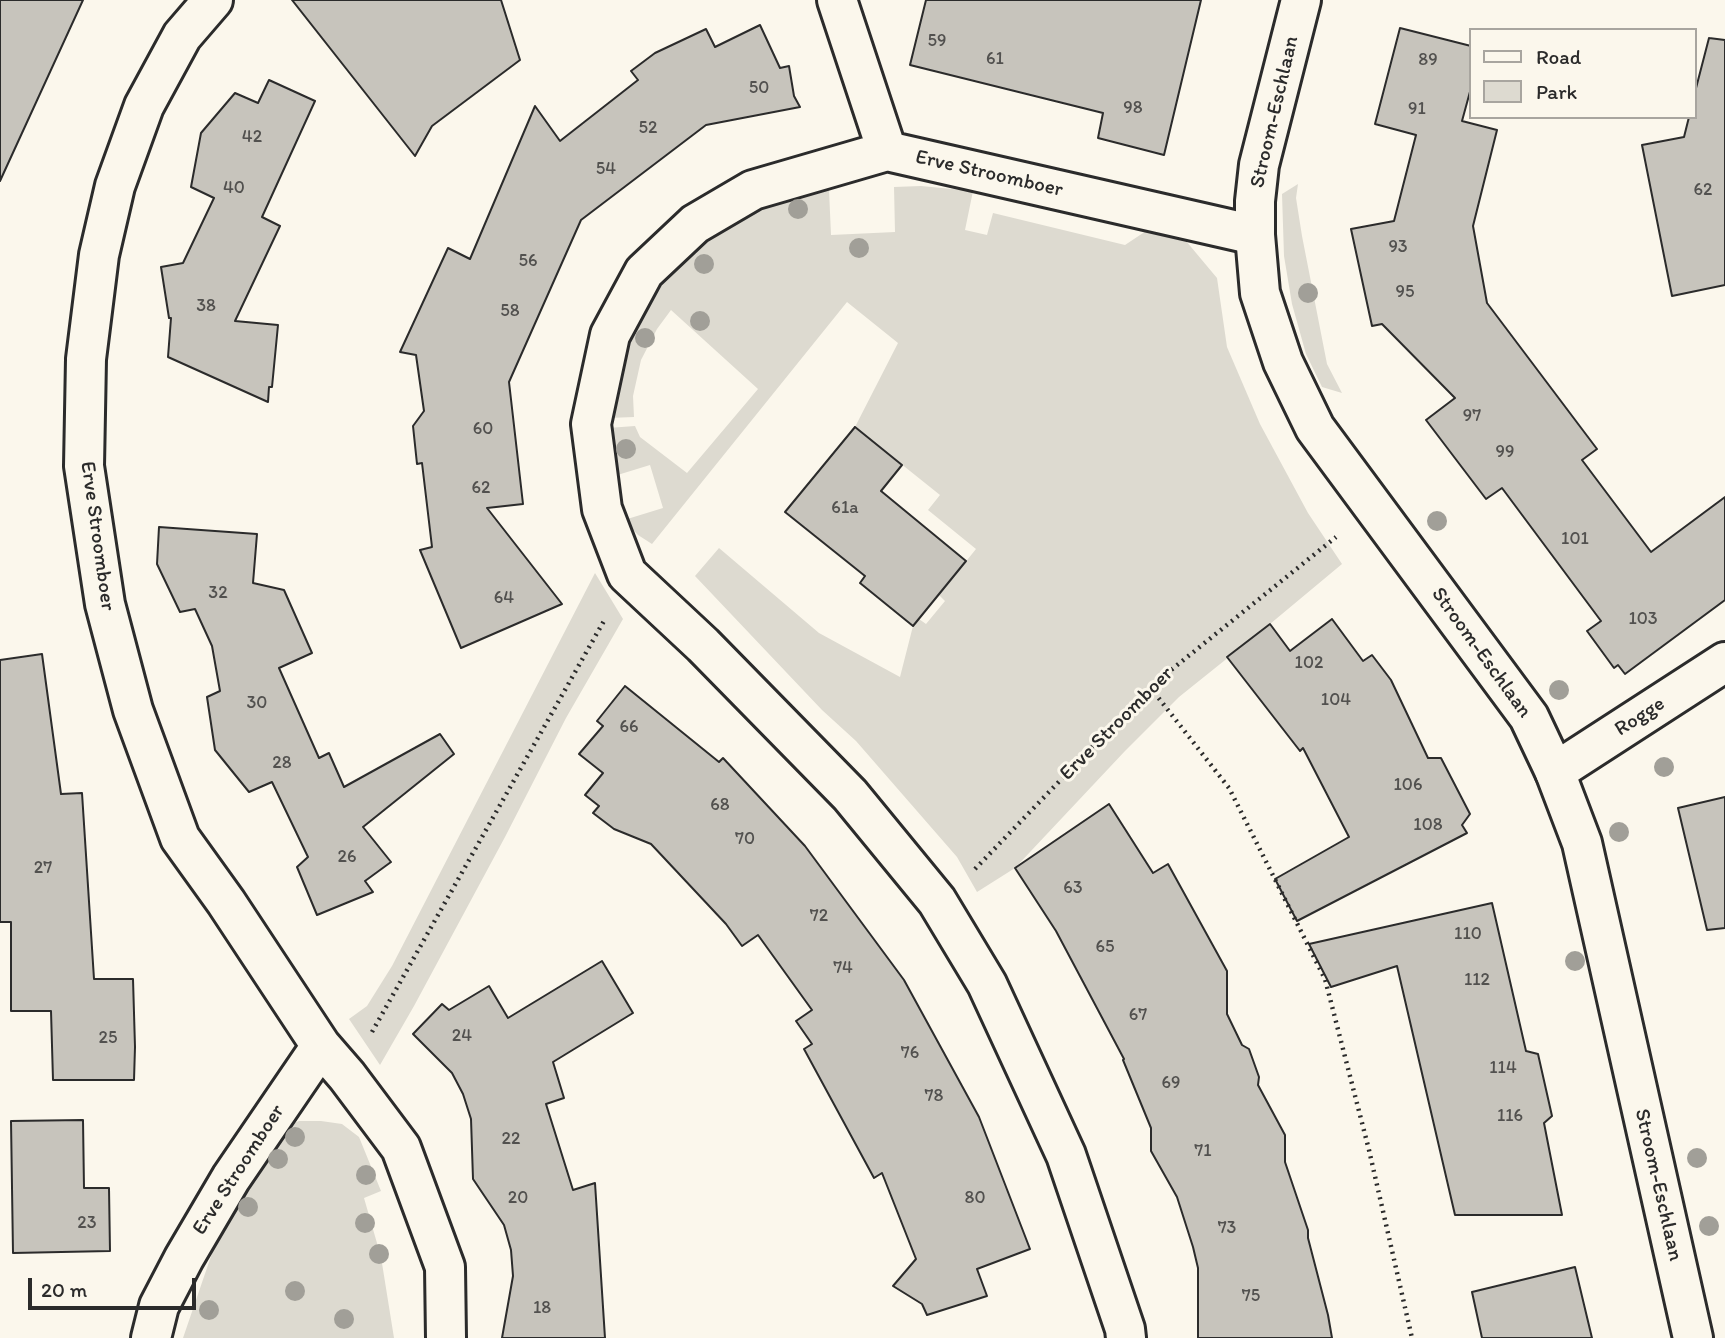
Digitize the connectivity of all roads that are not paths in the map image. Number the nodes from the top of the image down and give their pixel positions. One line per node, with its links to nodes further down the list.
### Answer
1 (214, 0): 8 (street, Erve Stroomboer)
2 (837, 0): 4 (street, Erve Stroomboer)
3 (1301, 0): 5 (street, Stroom-Eschlaan)
4 (887, 151): 5 (street, Erve Stroomboer); 11 (street, Erve Stroomboer)
5 (1255, 235): 7 (street, Stroom-Eschlaan)
6 (1725, 662): 7 (street, Rogge)
7 (1555, 772): 12 (street, Stroom-Eschlaan)
8 (321, 1046): 9 (street, Erve Stroomboer); 10 (street, Erve Stroomboer)
9 (151, 1338)
10 (446, 1338)
11 (1126, 1338)
12 (1693, 1338)

